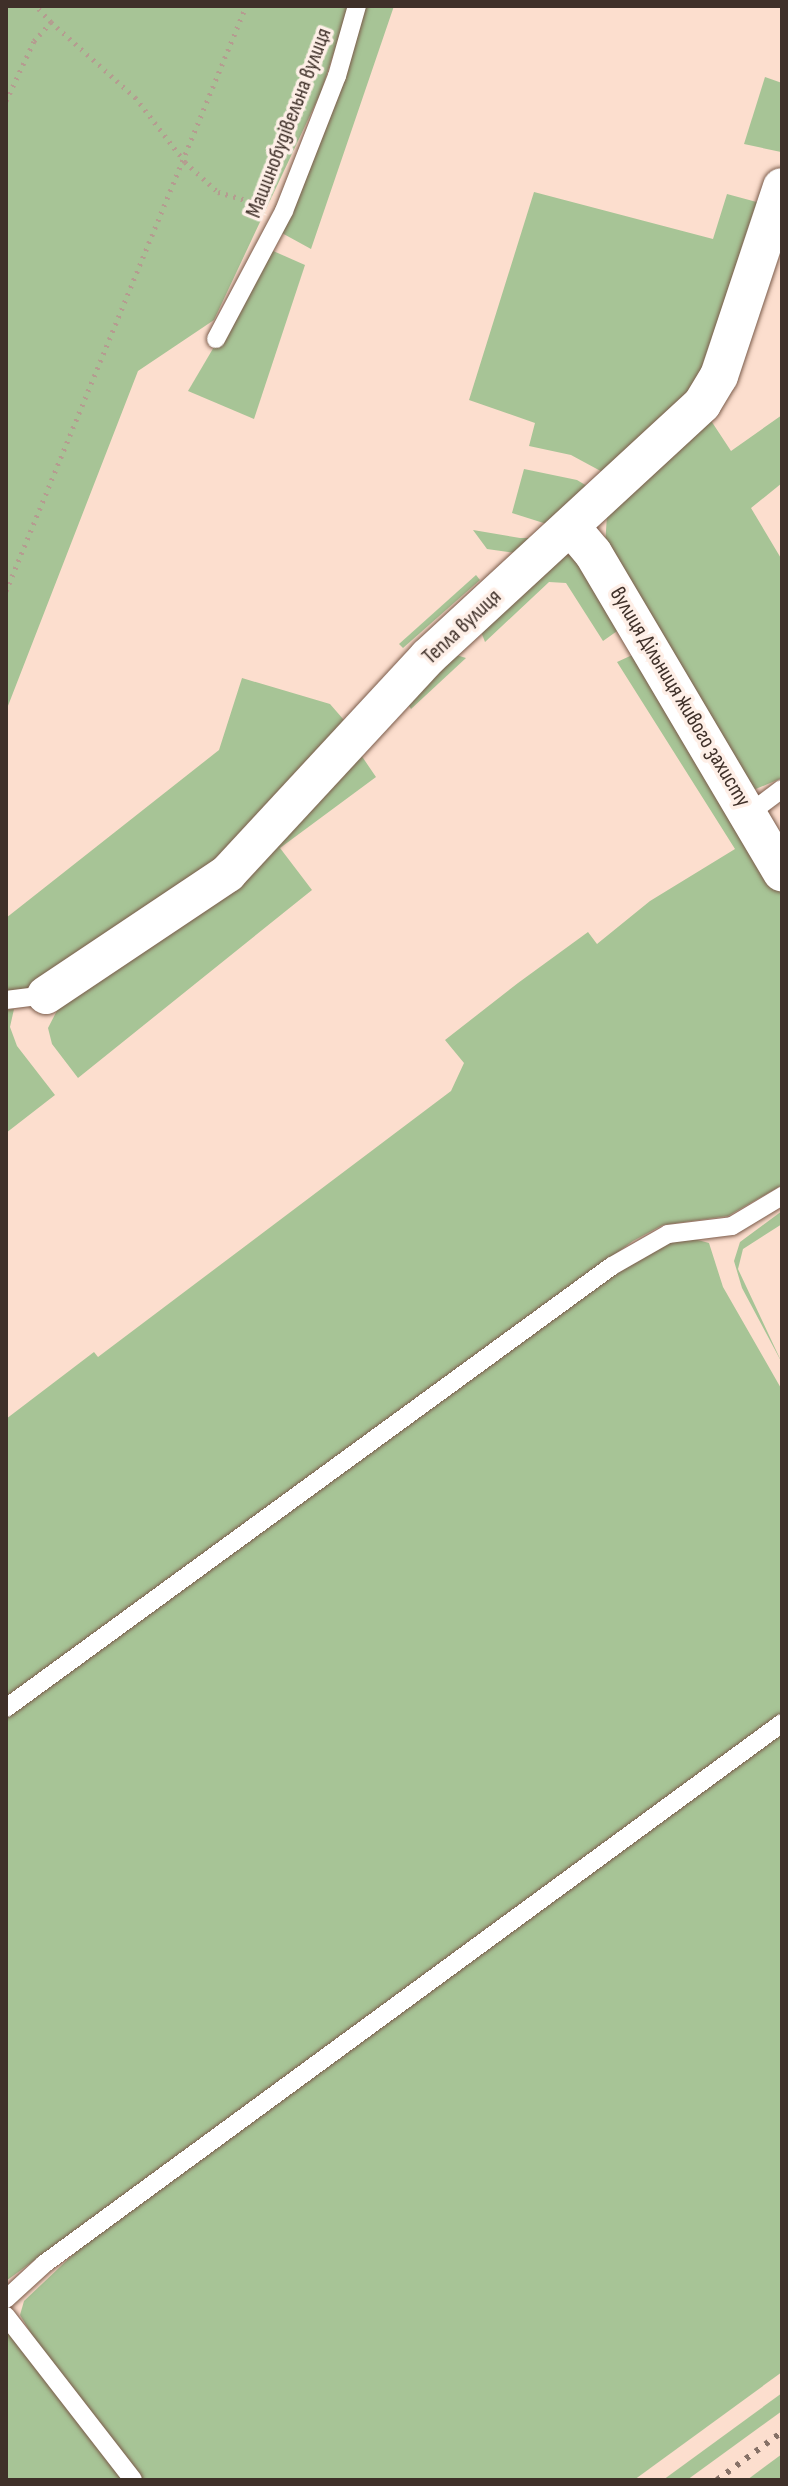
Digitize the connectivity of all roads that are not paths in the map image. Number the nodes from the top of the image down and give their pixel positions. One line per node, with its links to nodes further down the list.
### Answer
1 (357, 6): 3 (lane, Машинобудівельна вулиця)
2 (782, 187): 4 (street, Тепла вулиця)
3 (216, 339)
4 (571, 527): 6 (street, вулиця Дільниця живого захисту); 8 (street, Тепла вулиця)
5 (782, 789): 6 (lane)
6 (750, 813): 7 (street, вулиця Дільниця живого захисту)
7 (782, 872)
8 (46, 995): 9 (lane)
9 (6, 1000)
10 (782, 1196): 11 (lane)
11 (6, 1708)
12 (782, 1723): 13 (lane)
13 (6, 2299)
14 (6, 2316): 15 (lane)
15 (133, 2480)

